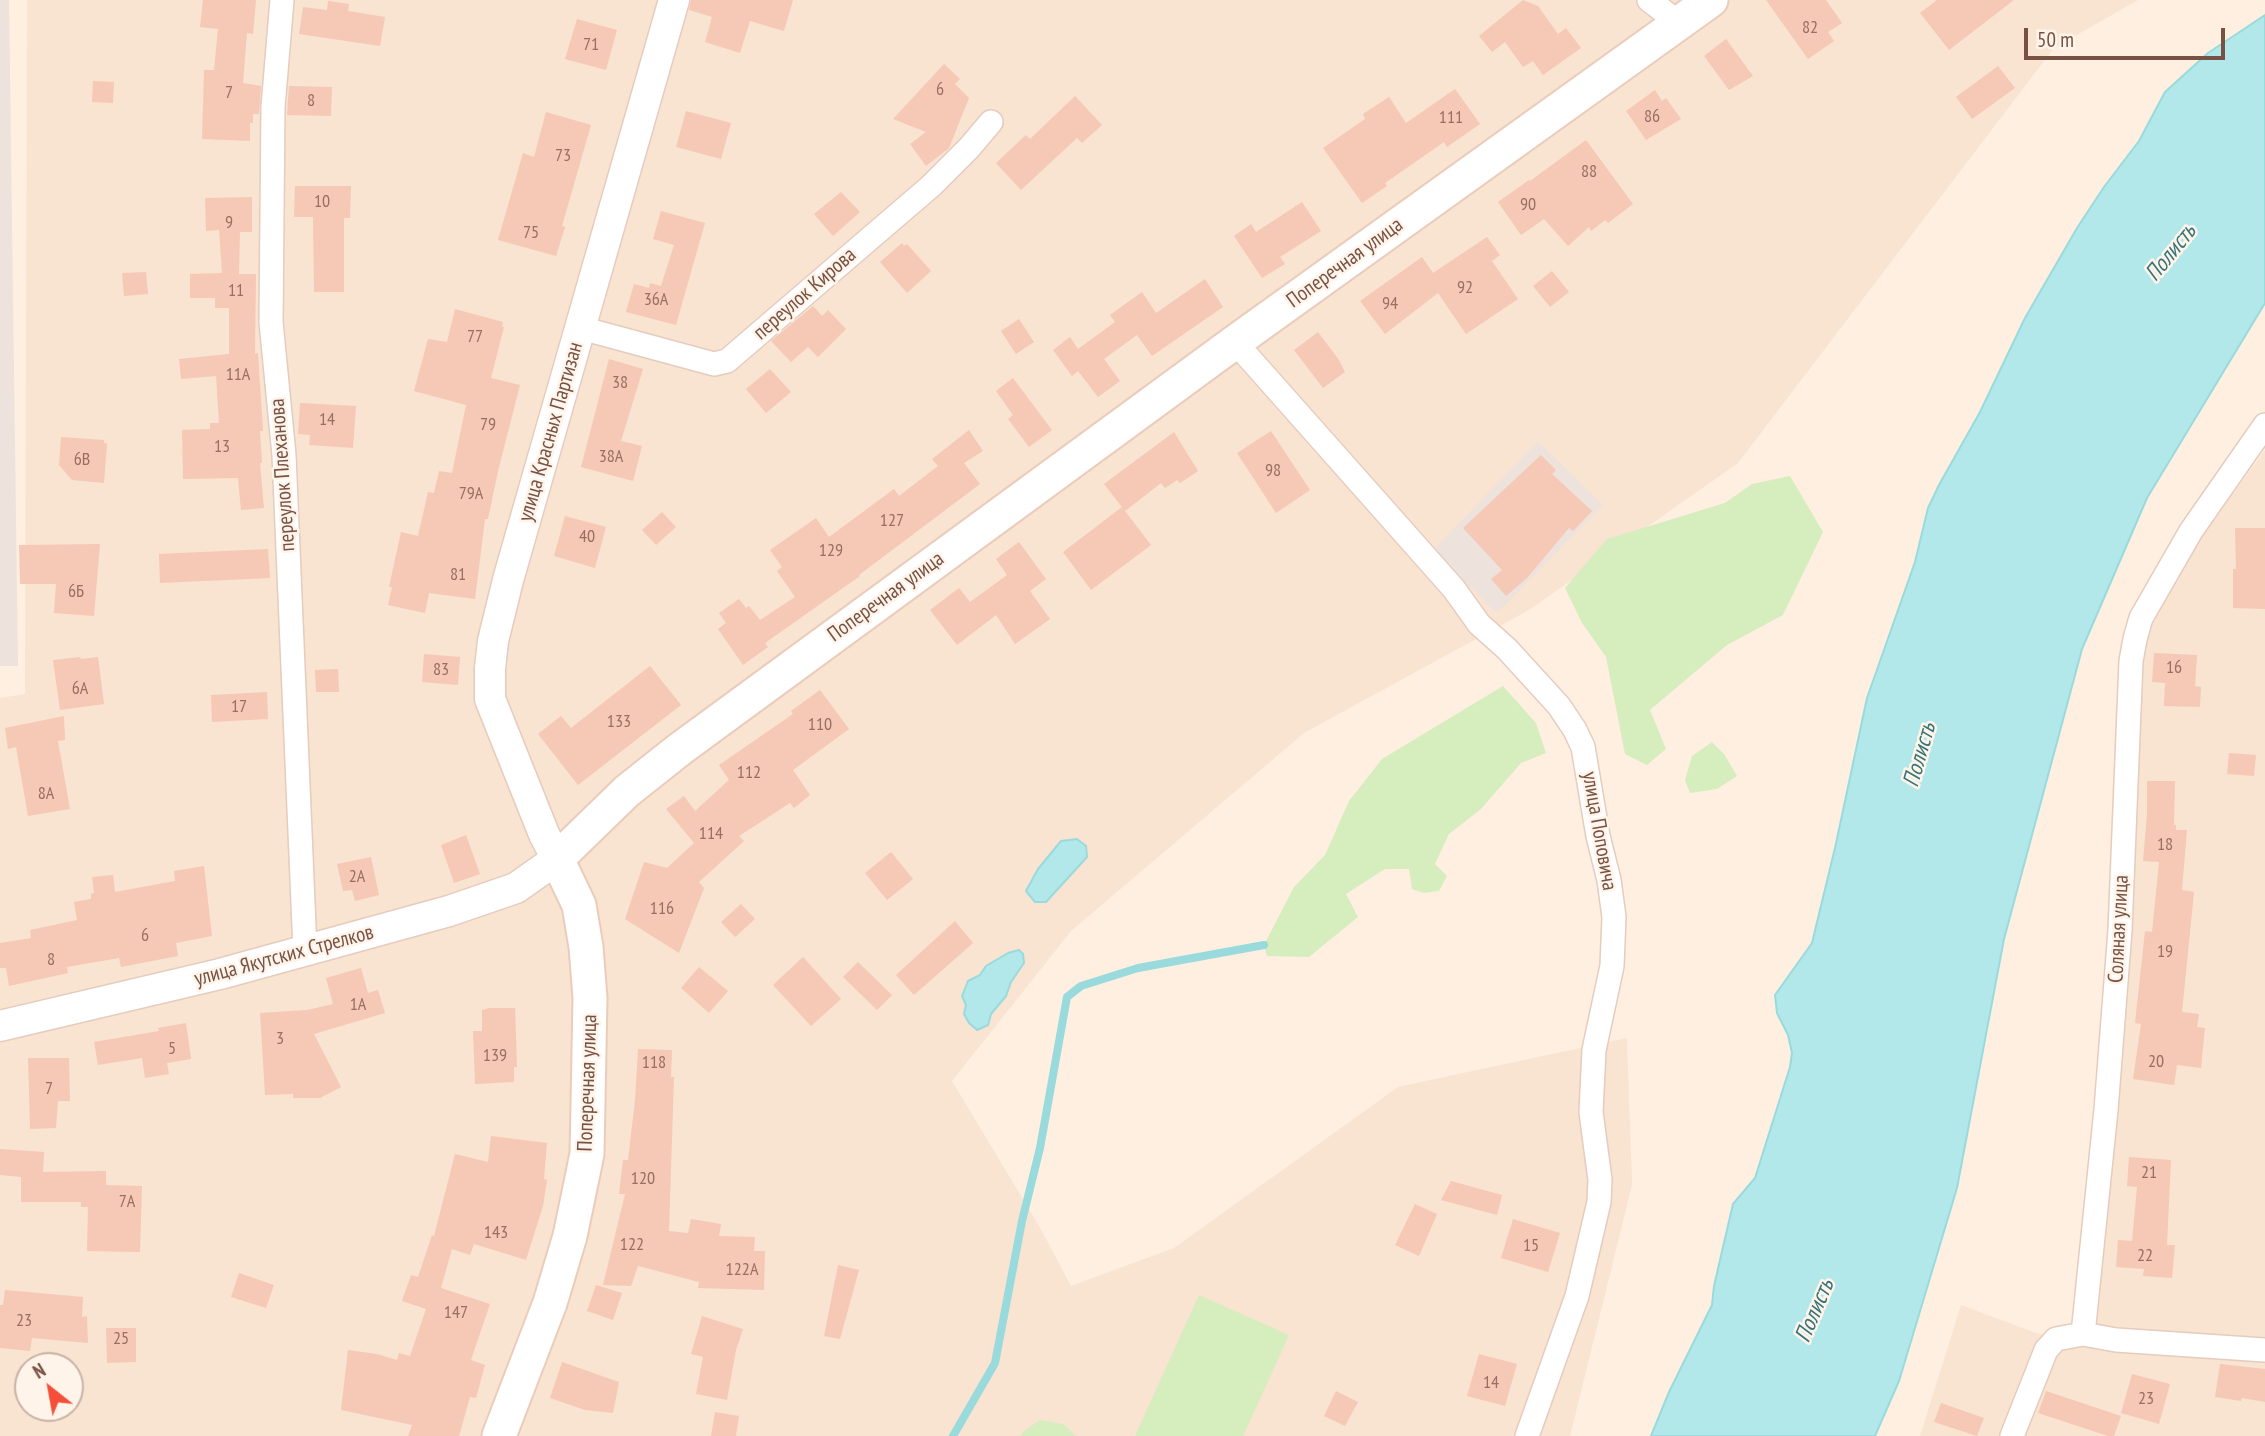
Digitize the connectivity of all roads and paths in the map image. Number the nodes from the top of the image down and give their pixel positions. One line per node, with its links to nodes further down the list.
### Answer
1 (282, 0): 11 (street, переулок Плеханова)
2 (674, 0): 7 (street, улица Красных Партизан)
3 (1648, 0): 5 (street)
4 (1711, 0): 5 (main road, Поперечная улица)
5 (1679, 23): 8 (main road, Поперечная улица)
6 (991, 122): 7 (street, переулок Кирова)
7 (581, 328): 10 (street, улица Красных Партизан)
8 (1235, 342): 10 (main road, Поперечная улица); 16 (street, улица Поповича)
9 (2265, 425): 13 (street, Соляная улица)
10 (557, 859): 11 (street, улица Якутских Стрелков); 15 (main road, Поперечная улица)
11 (305, 950): 12 (street, улица Якутских Стрелков)
12 (0, 1026)
13 (2083, 1334): 14 (street); 17 (street)
14 (2265, 1350)
15 (499, 1436)
16 (1527, 1436)
17 (2012, 1436)

